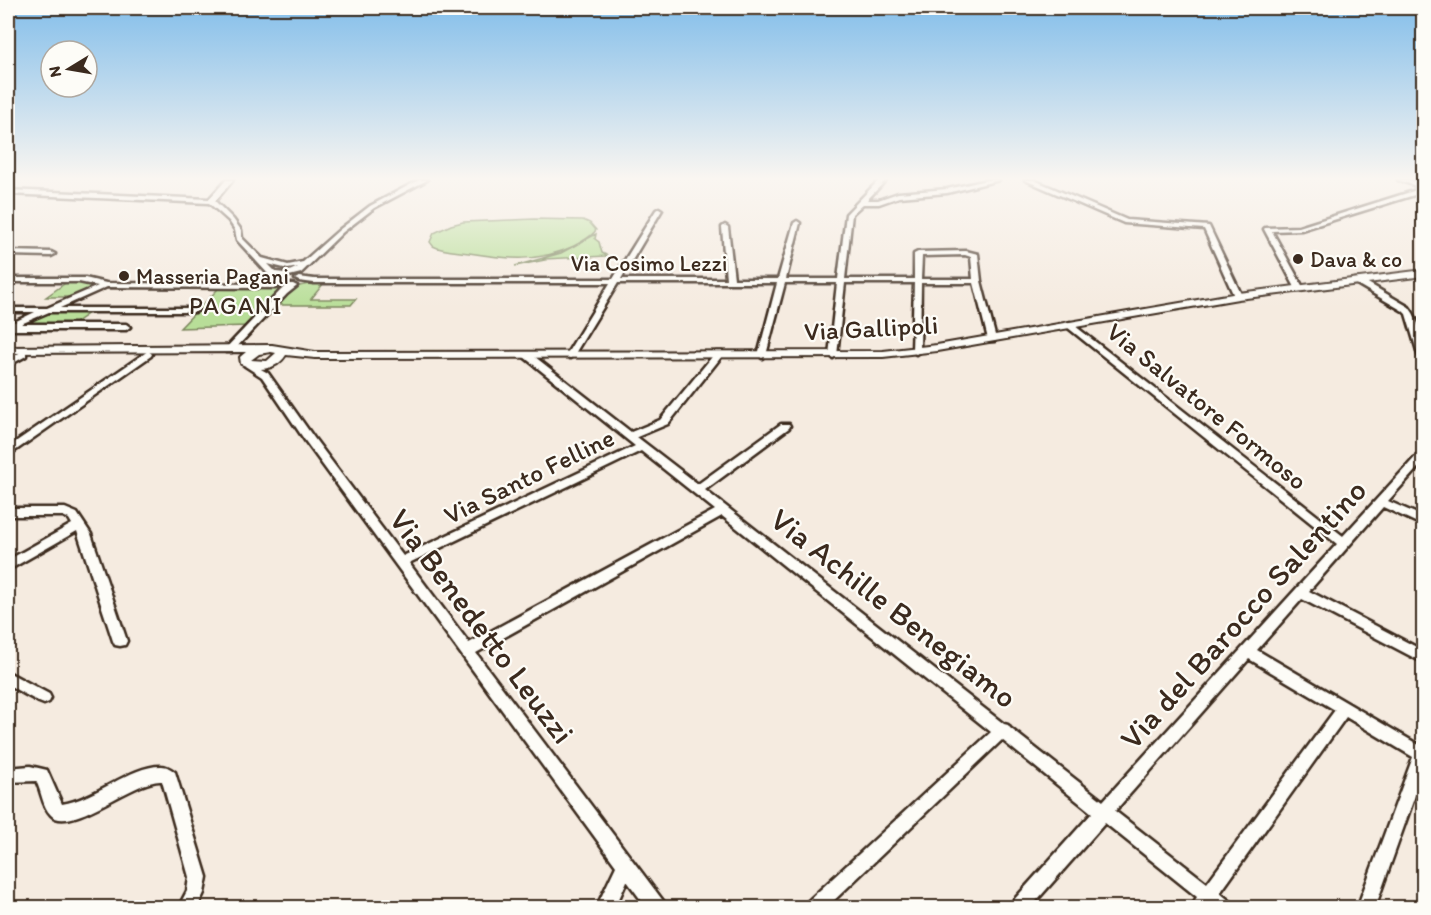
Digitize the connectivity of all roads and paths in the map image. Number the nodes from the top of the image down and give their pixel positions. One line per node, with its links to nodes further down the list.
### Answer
1 (233, 223): 11 (street)
2 (353, 223): 12 (street)
3 (651, 223): 17 (street)
4 (797, 223): 19 (street)
5 (848, 223): 20 (street)
6 (1139, 223): 27 (street)
7 (1318, 223): 26 (street)
8 (725, 227): 18 (street)
9 (8, 254): 10 (street)
10 (51, 254)
11 (261, 260): 12 (street); 24 (street)
12 (306, 262): 14 (street)
13 (1424, 273): 23 (main road, Via Gallipoli)
14 (297, 279): 17 (street, Via Cosimo Lezzi); 24 (street); 24 (street); 24 (street)
15 (8, 280): 16 (street)
16 (79, 280): 25 (street); 25 (street)
17 (615, 281): 18 (street, Via Cosimo Lezzi); 43 (street)
18 (730, 281): 19 (street, Via Cosimo Lezzi)
19 (782, 281): 20 (street, Via Cosimo Lezzi); 44 (street)
20 (843, 281): 21 (street, Via Cosimo Lezzi); 45 (street)
21 (917, 281): 22 (street, Via Cosimo Lezzi); 22 (street); 37 (street)
22 (977, 281): 34 (street)
23 (1358, 281): 26 (main road, Via Gallipoli); 46 (street)
24 (278, 283): 25 (street); 36 (street)
25 (106, 285): 29 (street)
26 (1300, 288): 27 (main road, Via Gallipoli)
27 (1238, 296): 31 (main road, Via Gallipoli)
28 (8, 310): 29 (street)
29 (48, 310): 30 (street); 32 (street)
30 (195, 310)
31 (1070, 325): 34 (main road, Via Gallipoli); 61 (street, Via Salvatore Formoso)
32 (8, 327): 33 (street)
33 (126, 327)
34 (992, 339): 37 (main road, Via Gallipoli)
35 (260, 349): 36 (main road, Via Gallipoli); 48 (main road); 49 (main road, Via Gallipoli)
36 (229, 350): 38 (main road, Via Gallipoli)
37 (916, 351): 45 (main road, Via Gallipoli)
38 (8, 352): 39 (main road)
39 (23, 354): 40 (main road); 47 (street)
40 (148, 354): 48 (main road); 53 (street)
41 (720, 354): 43 (main road, Via Gallipoli); 44 (main road, Via Gallipoli); 51 (street)
42 (526, 355): 43 (main road, Via Gallipoli); 49 (main road, Via Gallipoli); 51 (street, Via Achille Benegiamo)
43 (570, 355)
44 (762, 355): 45 (main road, Via Gallipoli)
45 (833, 355)
46 (1424, 361)
47 (8, 363)
48 (247, 363): 49 (main road, Via Gallipoli)
49 (273, 363): 62 (street, Via Benedetto Leuzzi)
50 (785, 426): 55 (street)
51 (631, 436): 52 (street, Via Achille Benegiamo)
52 (644, 446): 55 (street, Via Achille Benegiamo); 62 (street, Via Santo Felline)
53 (8, 451)
54 (1424, 453): 56 (street, Via del Barocco Salentino)
55 (699, 489): 57 (street, Via Achille Benegiamo)
56 (1381, 502): 59 (street); 61 (street, Via del Barocco Salentino)
57 (724, 510): 66 (street); 72 (street, Via Achille Benegiamo)
58 (8, 512): 60 (street)
59 (1424, 522)
60 (80, 525): 63 (street); 65 (street)
61 (1345, 544): 64 (street, Via del Barocco Salentino)
62 (401, 562): 66 (street, Via Benedetto Leuzzi)
63 (8, 565)
64 (1301, 592): 67 (street, Via del Barocco Salentino); 68 (street)
65 (120, 641)
66 (467, 651): 76 (street, Via Benedetto Leuzzi)
67 (1248, 651): 71 (street); 75 (street, Via del Barocco Salentino)
68 (1424, 658)
69 (8, 678): 70 (street)
70 (44, 699)
71 (1344, 709): 73 (street); 77 (street)
72 (1003, 730): 75 (street, Via Achille Benegiamo); 81 (street)
73 (1423, 753): 84 (street)
74 (8, 775): 78 (street)
75 (1104, 812): 77 (street, Via Achille Benegiamo); 82 (street, Via del Barocco Salentino)
76 (626, 865): 79 (street); 80 (street, Via Benedetto Leuzzi)
77 (1204, 901): 83 (street, Via Achille Benegiamo)
78 (187, 908)
79 (604, 908)
80 (658, 908)
81 (813, 908)
82 (1018, 908)
83 (1225, 908)
84 (1366, 908)

